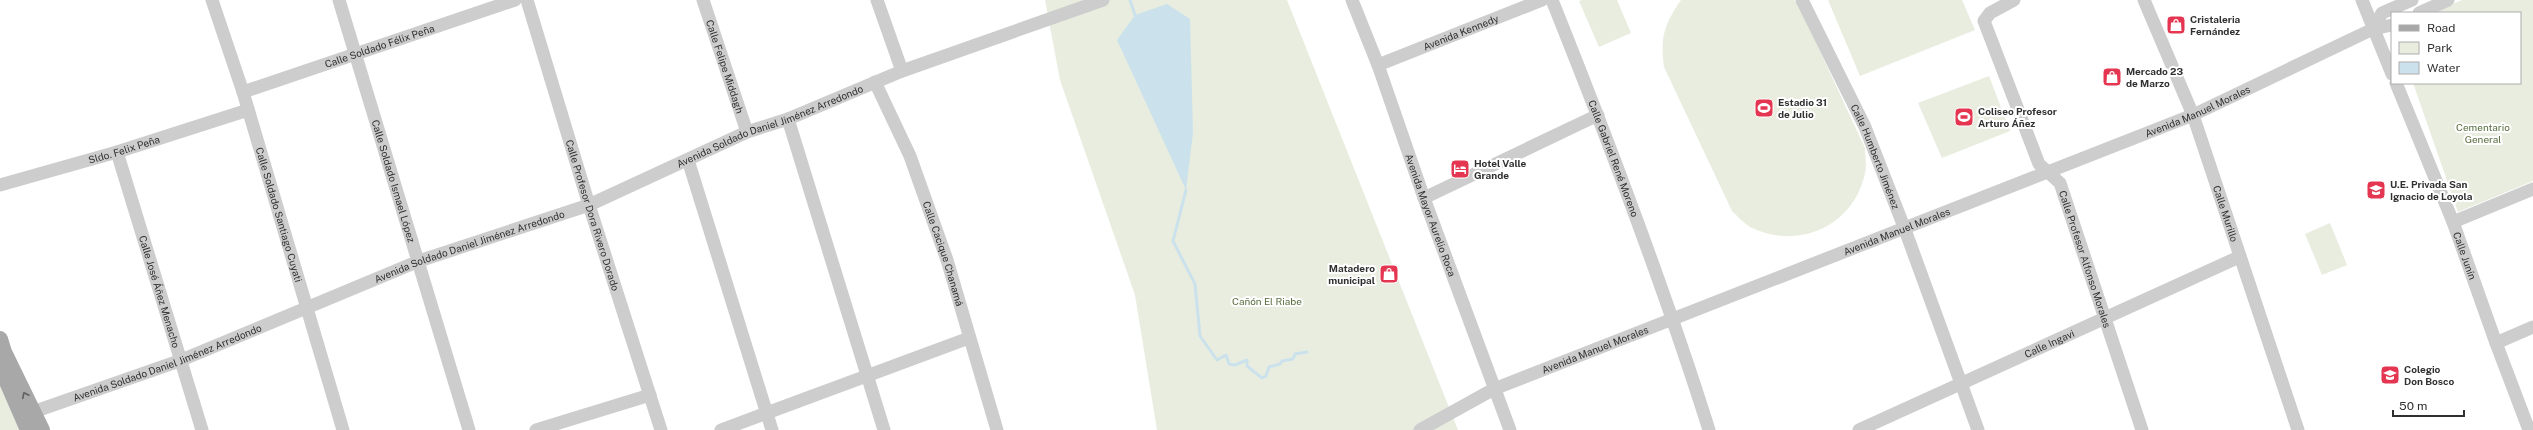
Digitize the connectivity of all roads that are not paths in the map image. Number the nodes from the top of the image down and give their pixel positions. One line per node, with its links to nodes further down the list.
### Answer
1 (212, 0): 26 (street, Calle Soldado Santiago Cuyati)
2 (339, 0): 20 (street, Calle Soldado Ismael López)
3 (516, 0): 20 (street, Calle Soldado Félix Peña)
4 (528, 0): 38 (street, Calle Profesor Dora Rivero Dorado)
5 (703, 0): 31 (street, Calle Felipe Middagh)
6 (878, 0): 22 (street)
7 (1103, 0): 22 (street, Avenida Soldado Daniel Jiménez Arredondo)
8 (1352, 0): 21 (street, Avenida Mayor Aurelio Roca)
9 (1542, 0): 21 (street, Avenida Kennedy)
10 (1552, 0): 28 (street, Calle Gabriel René Moreno)
11 (1802, 0): 40 (street, Calle Humberto Jiménez)
12 (2014, 0): 34 (street, Calle Profesor Alfonso Morales)
13 (2144, 0): 29 (street, Calle Murillo)
14 (2362, 0): 19 (street)
15 (2412, 0): 19 (street, Avenida Manuel Morales)
16 (2448, 0): 17 (street)
17 (2421, 12)
18 (2391, 25): 19 (street, Avenida Manuel Morales)
19 (2373, 28): 23 (street); 29 (street, Avenida Manuel Morales)
20 (355, 55): 26 (street, Calle Soldado Félix Peña); 42 (street, Calle Soldado Ismael López)
21 (1378, 64): 37 (street, Avenida Mayor Aurelio Roca)
22 (902, 71): 24 (street, Avenida Soldado Daniel Jiménez Arredondo)
23 (2391, 72)
24 (875, 82): 30 (street, Avenida Soldado Daniel Jiménez Arredondo); 47 (street, Calle Cacique Chanamá)
25 (2396, 84): 39 (street, Calle Junín)
26 (243, 92): 27 (street, Calle Soldado Santiago Cuyati)
27 (248, 110): 32 (street, Sldo. Felix Peña); 43 (street, Calle Soldado Santiago Cuyati)
28 (1598, 115): 37 (street); 45 (street, Calle Gabriel René Moreno)
29 (2193, 115): 34 (street, Avenida Manuel Morales); 41 (street, Calle Murillo)
30 (788, 119): 31 (street, Avenida Soldado Daniel Jiménez Arredondo); 52 (street)
31 (747, 132): 33 (street, Avenida Soldado Daniel Jiménez Arredondo)
32 (117, 152): 35 (street, Sldo. Felix Peña); 50 (street, Calle José Áñez Menacho)
33 (688, 160): 38 (street, Avenida Soldado Daniel Jiménez Arredondo); 57 (street)
34 (2048, 173): 40 (street, Avenida Manuel Morales); 44 (street, Calle Profesor Alfonso Morales)
35 (0, 185)
36 (2533, 189): 39 (street)
37 (1424, 198): 54 (street, Avenida Mayor Aurelio Roca)
38 (589, 205): 42 (street, Avenida Soldado Daniel Jiménez Arredondo); 55 (street, Calle Profesor Dora Rivero Dorado)
39 (2453, 222): 49 (street, Calle Junín)
40 (1904, 227): 45 (street, Avenida Manuel Morales); 53 (street, Calle Humberto Jiménez)
41 (2239, 257): 44 (street, Calle Ingavi); 75 (street, Calle Murillo)
42 (419, 261): 43 (street, Avenida Soldado Daniel Jiménez Arredondo); 62 (street, Calle Soldado Ismael López)
43 (307, 306): 50 (street, Avenida Soldado Daniel Jiménez Arredondo); 61 (street, Calle Soldado Santiago Cuyati)
44 (2104, 317): 53 (street, Calle Ingavi); 74 (street, Calle Profesor Alfonso Morales)
45 (1674, 318): 54 (street, Avenida Manuel Morales); 71 (street, Calle Gabriel René Moreno)
46 (2533, 327): 49 (street)
47 (969, 338): 52 (street); 68 (street, Calle Cacique Chanamá)
48 (0, 339): 56 (main road, one-way to 48)
49 (2496, 343): 76 (street, Calle Junín)
50 (179, 361): 56 (street, Avenida Soldado Daniel Jiménez Arredondo); 60 (street, Calle José Áñez Menacho)
51 (0, 365): 58 (main road)
52 (867, 376): 57 (street); 67 (street)
53 (1961, 384): 72 (street, Calle Ingavi); 73 (street, Calle Humberto Jiménez)
54 (1494, 389): 69 (street, Avenida Manuel Morales); 70 (street, Avenida Mayor Aurelio Roca)
55 (650, 394): 63 (street); 64 (street, Calle Profesor Dora Rivero Dorado)
56 (33, 412): 59 (main road)
57 (767, 413): 65 (street); 66 (street)
58 (28, 430)
59 (42, 430)
60 (202, 430)
61 (343, 430)
62 (469, 430)
63 (536, 430)
64 (661, 430)
65 (721, 430)
66 (772, 430)
67 (884, 430)
68 (997, 430)
69 (1420, 430)
70 (1510, 430)
71 (1709, 430)
72 (1859, 430)
73 (1978, 430)
74 (2142, 430)
75 (2298, 430)
76 (2529, 430)

